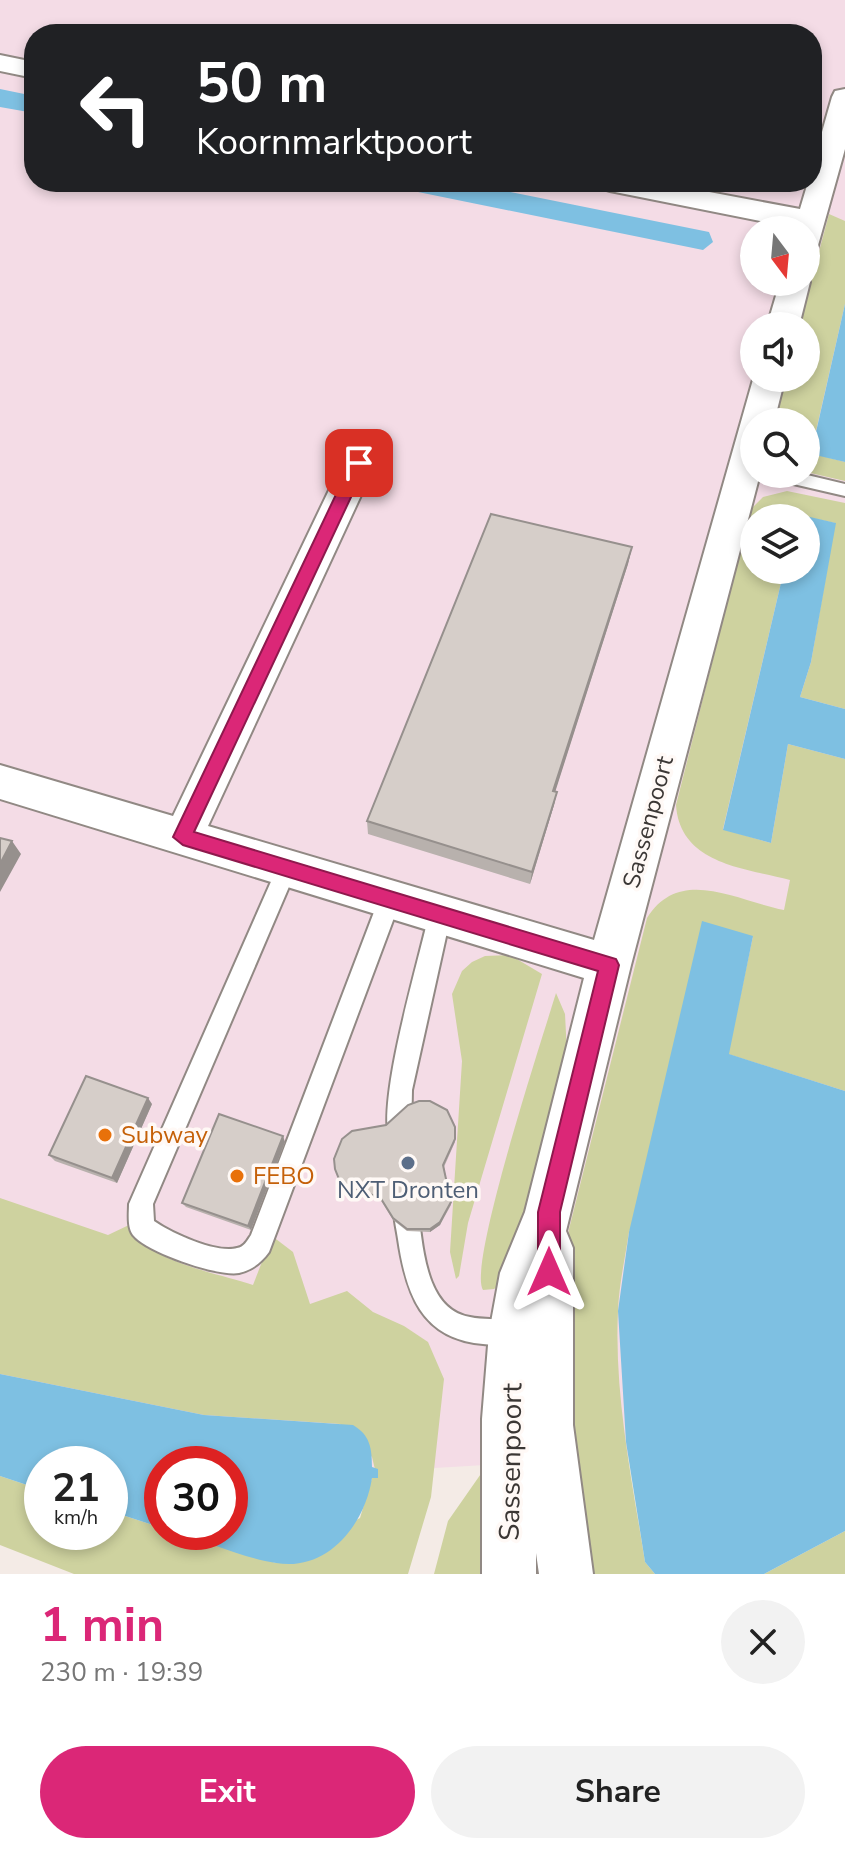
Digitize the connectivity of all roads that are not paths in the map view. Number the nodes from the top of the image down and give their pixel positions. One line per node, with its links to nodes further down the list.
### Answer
1 (0, 63): 2 (street)
2 (24, 68)
3 (845, 97): 4 (street)
4 (822, 183)
5 (650, 192): 7 (street)
6 (820, 192): 8 (street)
7 (745, 216)
8 (813, 216)
9 (359, 463): 14 (street)
10 (820, 482): 12 (lane)
11 (749, 488): 18 (street, Sassenpoort)
12 (845, 490)
13 (0, 782): 14 (street)
14 (183, 837): 15 (street)
15 (287, 868): 16 (street); 16 (lane)
16 (390, 899): 17 (street)
17 (440, 914): 18 (street); 19 (lane)
18 (609, 965): 19 (street, Sassenpoort)
19 (531, 1333): 20 (street, Sassenpoort); 21 (street, Sassenpoort)
20 (509, 1574)
21 (566, 1574)

